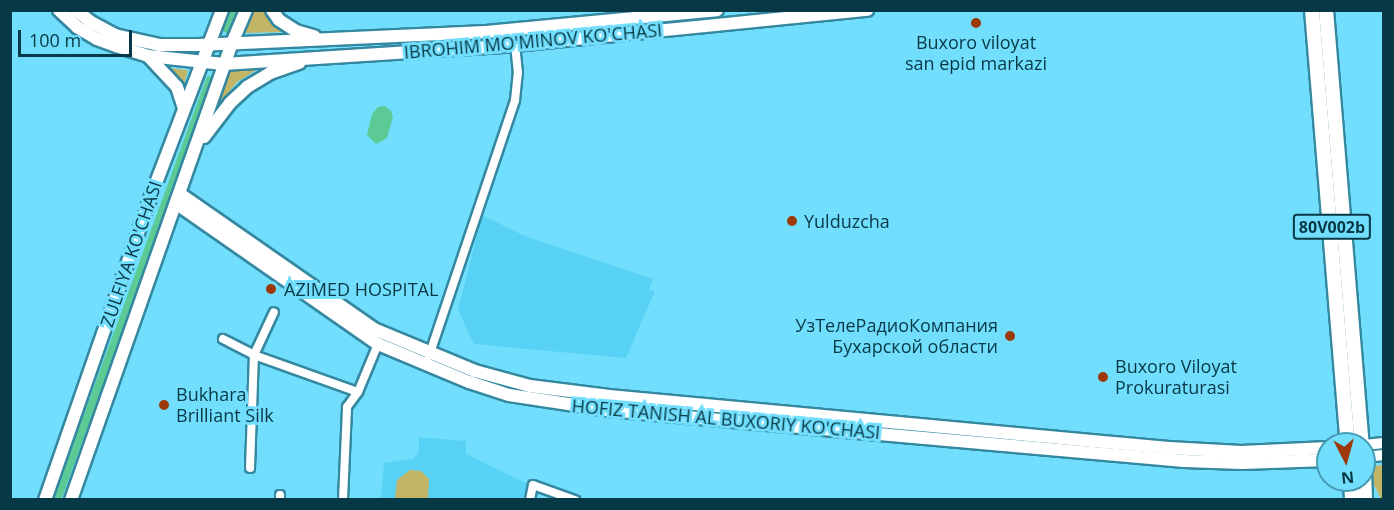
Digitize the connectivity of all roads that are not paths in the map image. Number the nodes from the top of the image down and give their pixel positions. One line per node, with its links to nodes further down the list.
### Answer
1 (59, 10): 16 (main road)
2 (75, 10): 13 (main road)
3 (222, 10): 13 (main road, ZULFIYA KO'CHASI)
4 (246, 10): 12 (main road, ZULFIYA KO'CHASI)
5 (272, 10): 11 (main road)
6 (717, 10): 10 (main road, IBROHIM MO'MINOV KO'CHASI)
7 (867, 10): 14 (main road, IBROHIM MO'MINOV KO'CHASI)
8 (1312, 10): 30 (main road, 80V002b)
9 (1326, 10): 31 (main road, 80V002b)
10 (486, 32): 11 (main road, IBROHIM MO'MINOV KO'CHASI); 15 (main road)
11 (324, 39): 12 (main road, IBROHIM MO'MINOV KO'CHASI)
12 (232, 43): 13 (main road, IBROHIM MO'MINOV KO'CHASI); 19 (main road, ZULFIYA KO'CHASI)
13 (207, 45): 18 (main road, ZULFIYA KO'CHASI)
14 (515, 45): 15 (main road, IBROHIM MO'MINOV KO'CHASI); 26 (street)
15 (487, 47): 17 (main road, IBROHIM MO'MINOV KO'CHASI)
16 (148, 56): 18 (main road); 20 (main road)
17 (320, 57): 19 (main road, IBROHIM MO'MINOV KO'CHASI); 21 (main road)
18 (200, 63): 19 (main road, IBROHIM MO'MINOV KO'CHASI); 20 (main road, ZULFIYA KO'CHASI)
19 (224, 64): 21 (main road, ZULFIYA KO'CHASI)
20 (184, 108): 36 (main road, ZULFIYA KO'CHASI)
21 (198, 145): 22 (main road, ZULFIYA KO'CHASI)
22 (178, 199): 24 (main road); 37 (main road, ZULFIYA KO'CHASI)
23 (273, 312): 27 (street)
24 (374, 337): 26 (main road, HOFIZ TANISH AL BUXORIY KO'CHASI); 28 (main road, HOFIZ TANISH AL BUXORIY KO'CHASI); 29 (street)
25 (223, 339): 27 (street)
26 (430, 352): 28 (street); 32 (main road, HOFIZ TANISH AL BUXORIY KO'CHASI)
27 (254, 355): 29 (street); 35 (street)
28 (426, 365): 32 (main road, HOFIZ TANISH AL BUXORIY KO'CHASI)
29 (358, 392): 38 (street)
30 (1347, 432)
31 (1362, 432)
32 (983, 436): 33 (main road, HOFIZ TANISH AL BUXORIY KO'CHASI); 34 (main road, HOFIZ TANISH AL BUXORIY KO'CHASI)
33 (1316, 449)
34 (1316, 460)
35 (250, 468)
36 (45, 500)
37 (71, 500)
38 (343, 500)
39 (530, 500): 40 (street)
40 (575, 500)

